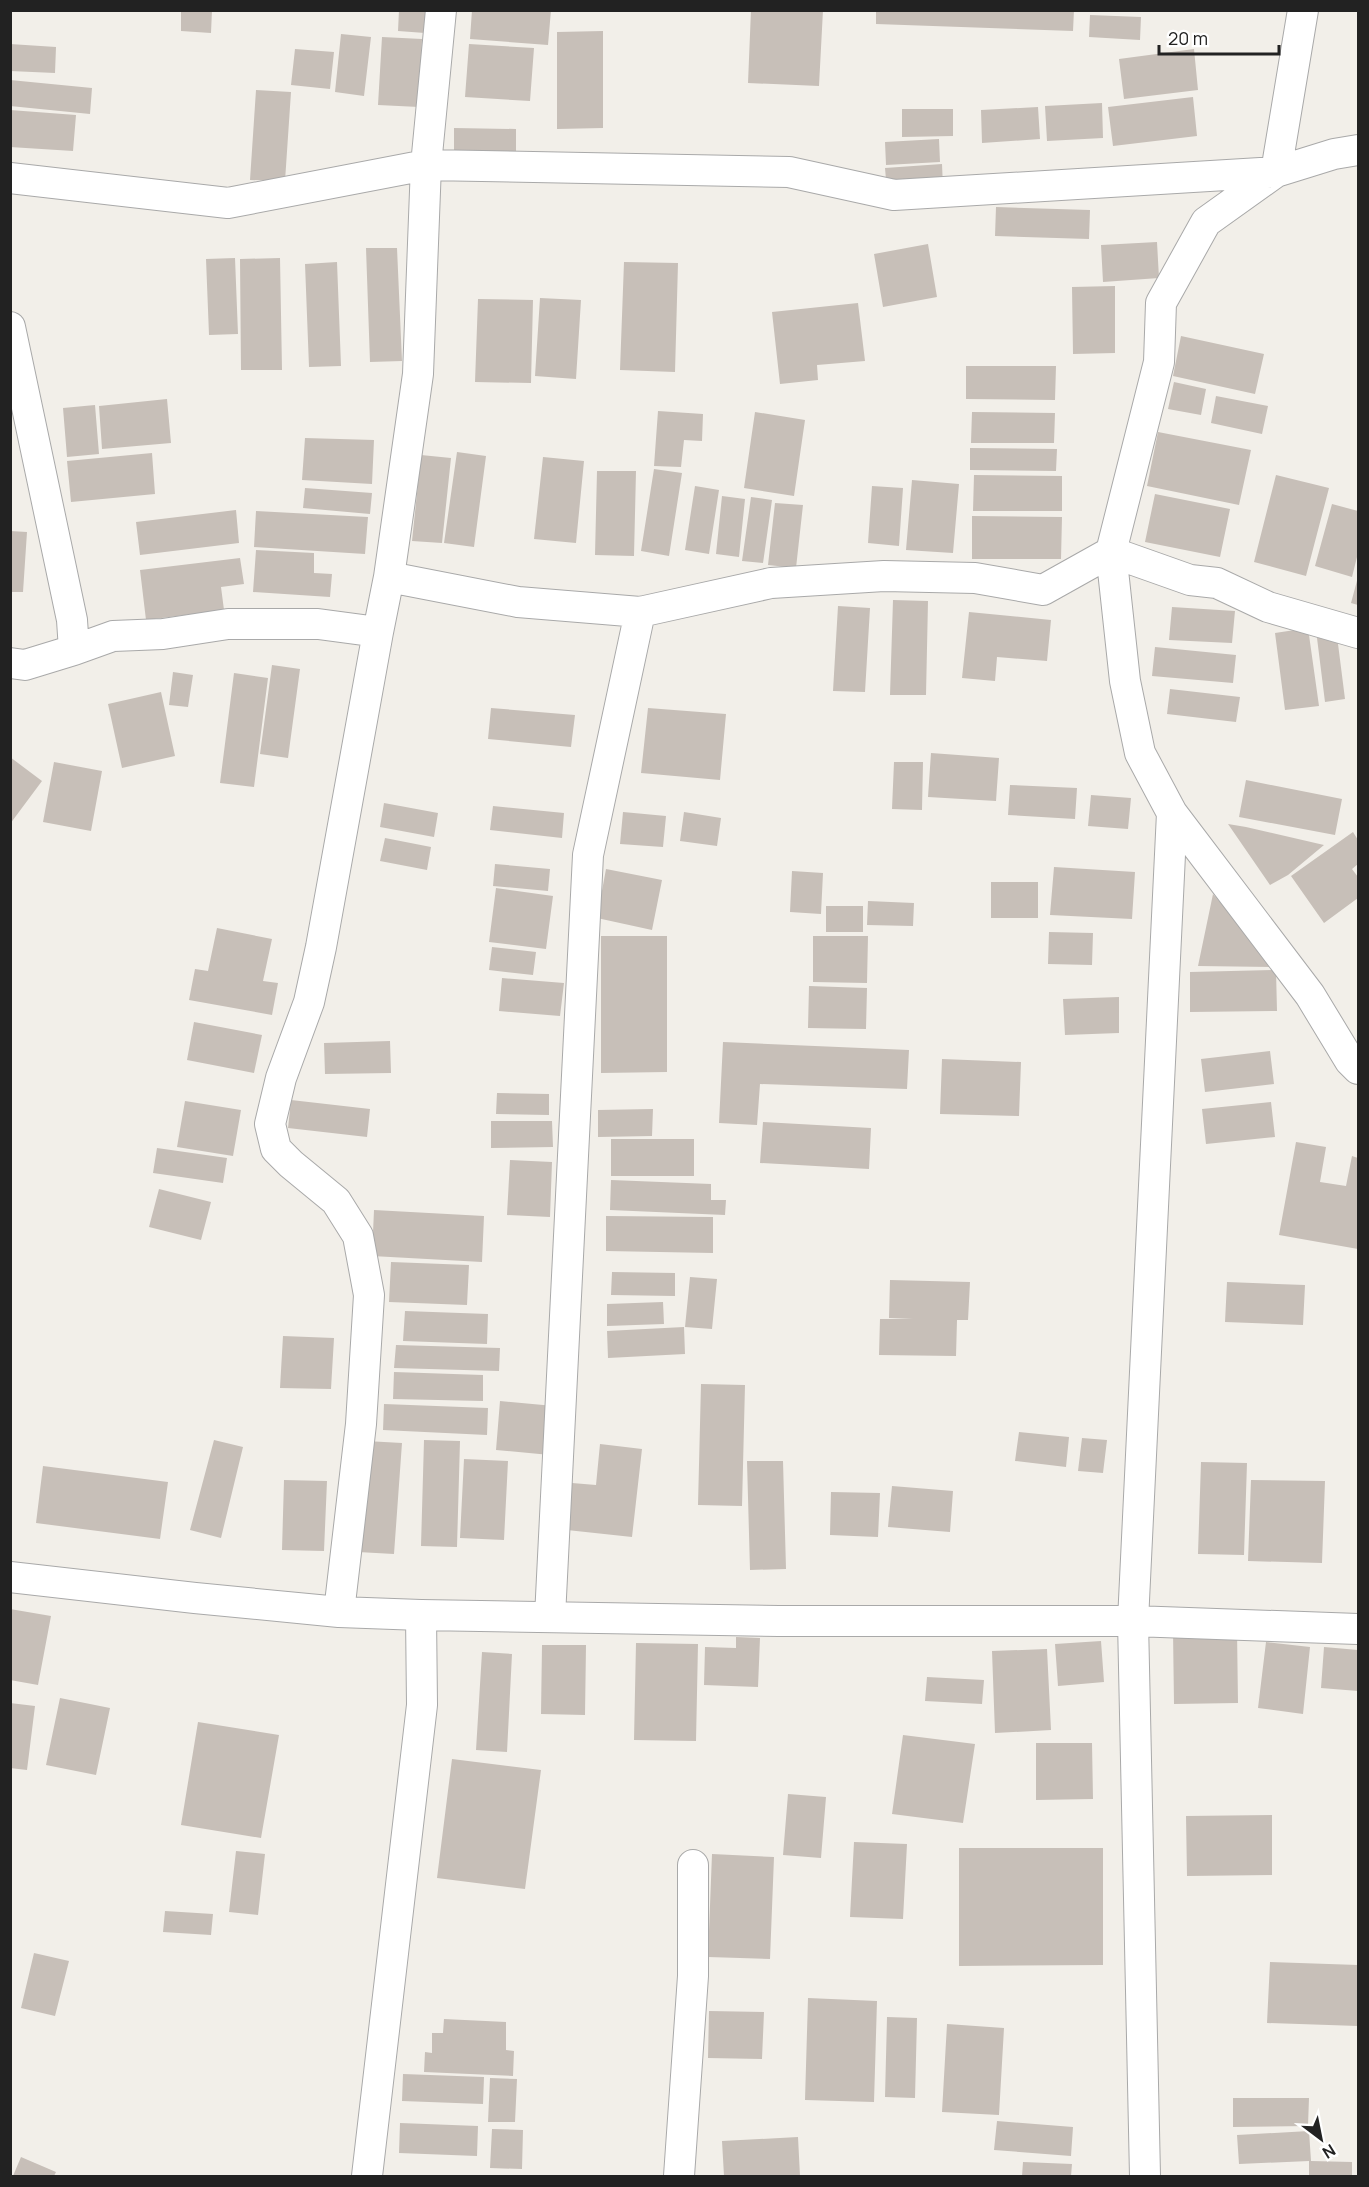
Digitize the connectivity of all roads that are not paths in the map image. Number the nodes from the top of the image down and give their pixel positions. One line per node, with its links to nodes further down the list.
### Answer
1 (441, 10): 4 (street)
2 (1303, 10): 5 (street)
3 (1359, 150): 5 (street)
4 (426, 165): 5 (street); 6 (street); 10 (street)
5 (1276, 172): 9 (street)
6 (10, 178)
7 (10, 327): 8 (street)
8 (22, 438): 14 (street)
9 (1112, 552): 11 (street); 13 (street); 16 (street)
10 (389, 577): 11 (street); 12 (street)
11 (640, 612): 21 (street)
12 (378, 632): 14 (street); 19 (street)
13 (1359, 633)
14 (74, 650): 15 (street)
15 (10, 663)
16 (1172, 813): 17 (street); 22 (street)
17 (1359, 1069)
18 (10, 1576): 19 (street)
19 (339, 1612): 20 (street)
20 (421, 1615): 21 (street); 25 (street)
21 (550, 1617): 22 (street)
22 (1133, 1621): 23 (street); 27 (street)
23 (1359, 1629)
24 (693, 1865): 26 (street)
25 (367, 2176)
26 (679, 2176)
27 (1145, 2176)

